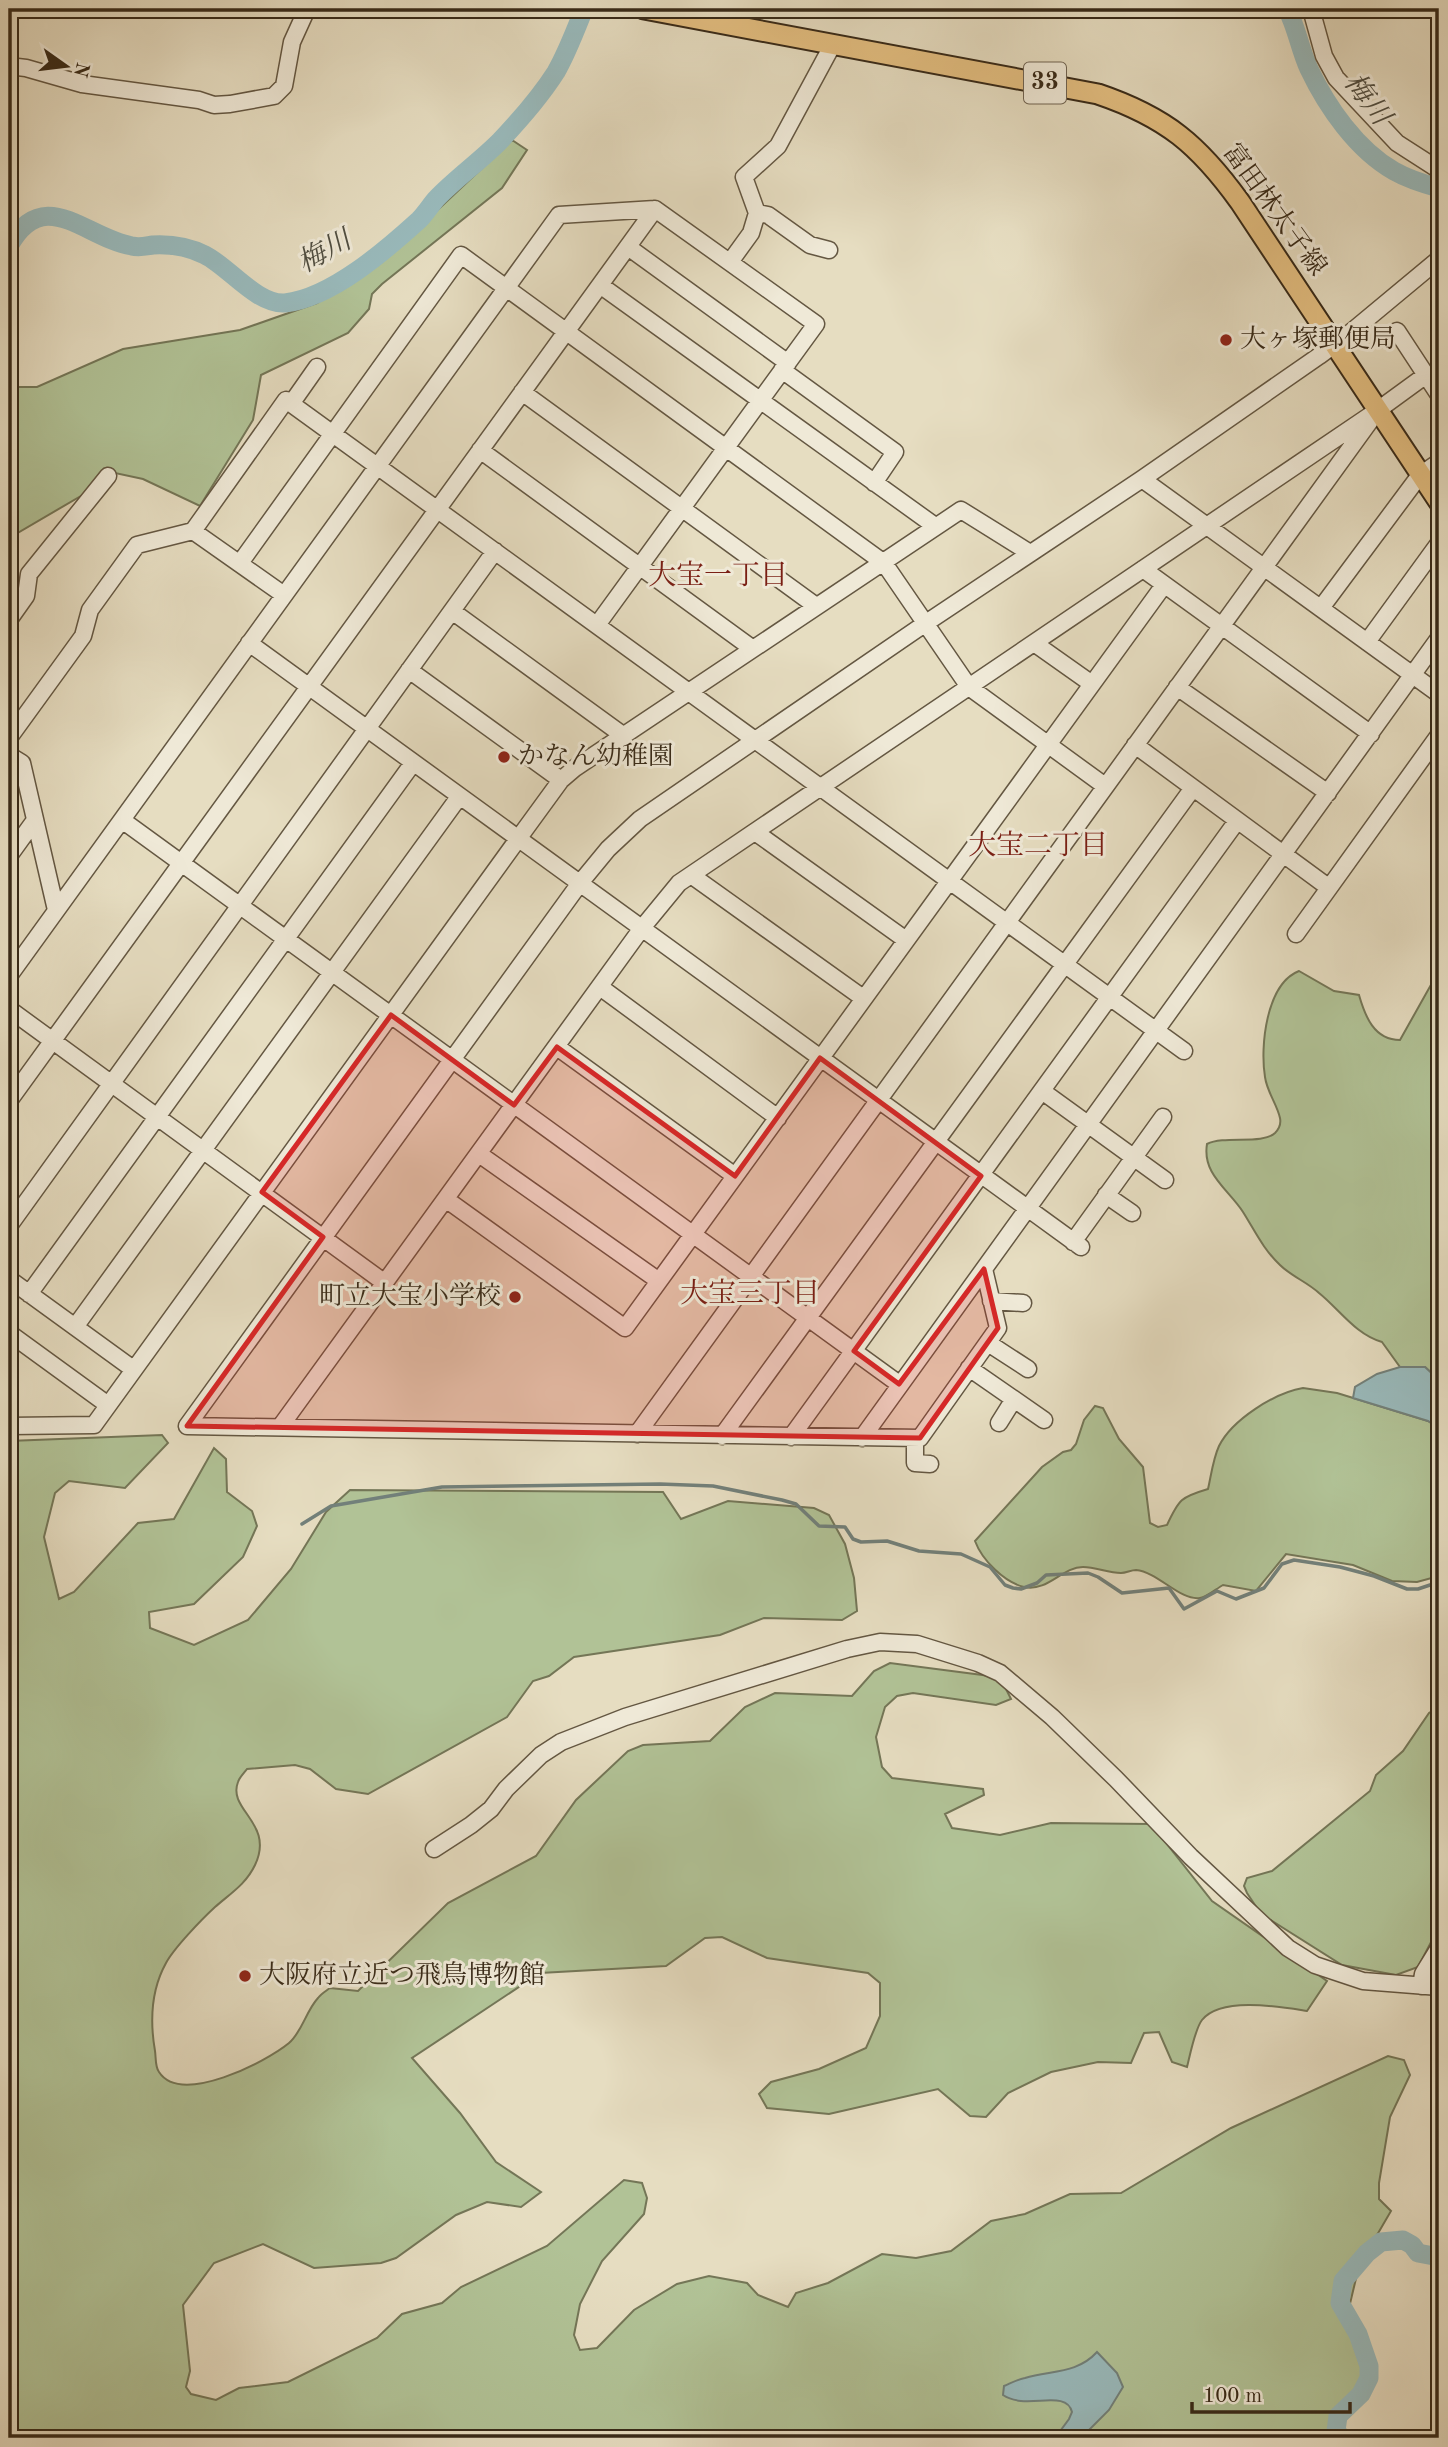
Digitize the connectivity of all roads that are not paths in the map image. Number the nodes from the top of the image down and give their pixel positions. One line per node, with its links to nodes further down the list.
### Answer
1 (307, 9): 5 (street)
2 (644, 9): 4 (main road, 富田林太子線 / 33)
3 (1311, 9): 6 (street)
4 (833, 44): 8 (street); 17 (main road, 富田林太子線 / 33)
5 (9, 65)
6 (1439, 170)
7 (655, 209): 9 (street); 12 (street); 14 (street)
8 (757, 213): 10 (street); 12 (street)
9 (628, 247): 13 (street); 18 (street)
10 (830, 250)
11 (1439, 259): 17 (street)
12 (730, 262): 18 (street)
13 (600, 285): 15 (street); 23 (street)
14 (507, 287): 15 (street); 26 (street); 30 (street)
15 (566, 331): 21 (street); 27 (street)
16 (1397, 331): 20 (street)
17 (1336, 343): 25 (main road, 富田林太子線 / 33); 33 (street)
18 (785, 366): 23 (street); 34 (street)
19 (317, 367): 24 (street)
20 (1426, 375): 22 (street); 25 (street)
21 (522, 392): 28 (street); 36 (street)
22 (1439, 395)
23 (760, 402): 27 (street); 34 (street)
24 (290, 404): 26 (street); 40 (street)
25 (1378, 410): 31 (main road, 富田林太子線 / 33); 39 (street); 47 (street)
26 (333, 434): 30 (street); 45 (street)
27 (727, 447): 36 (street); 44 (street)
28 (480, 450): 37 (street); 46 (street)
29 (1439, 462): 31 (street)
30 (378, 467): 37 (street); 50 (street)
31 (1420, 475): 35 (main road, 富田林太子線 / 33); 52 (street)
32 (108, 476): 54 (street)
33 (1142, 479): 39 (street); 43 (street)
34 (874, 483): 38 (street)
35 (1439, 502)
36 (682, 508): 46 (street); 51 (street)
37 (437, 510): 42 (street); 66 (street)
38 (935, 526): 43 (street); 44 (street)
39 (1207, 526): 47 (street); 48 (street)
40 (193, 531): 45 (street); 75 (street)
41 (1439, 543): 59 (street)
42 (495, 551): 53 (street); 56 (street)
43 (1030, 553): 55 (street)
44 (884, 563): 51 (street); 55 (street)
45 (240, 564): 50 (street)
46 (639, 567): 56 (street); 62 (street)
47 (1264, 567): 52 (street); 57 (street)
48 (1143, 569): 49 (street); 61 (street)
49 (1164, 584): 57 (street); 65 (street)
50 (284, 595): 60 (street)
51 (816, 606): 62 (street)
52 (1321, 608): 59 (street)
53 (452, 611): 63 (street); 74 (street)
54 (9, 620)
55 (926, 623): 67 (street); 76 (street)
56 (597, 625): 69 (street)
57 (1221, 626): 68 (street); 72 (street)
58 (1439, 638): 64 (street)
59 (1367, 642): 64 (street)
60 (249, 643): 66 (street); 88 (street)
61 (1034, 643): 65 (street); 67 (street)
62 (752, 649): 69 (street)
63 (409, 670): 71 (street); 81 (street)
64 (1412, 675): 70 (street); 72 (street)
65 (1092, 684): 77 (street)
66 (309, 687): 71 (street); 94 (street)
67 (969, 687): 77 (street); 83 (street)
68 (1177, 687): 78 (street); 85 (street)
69 (689, 692): 74 (street); 76 (street)
70 (1439, 694)
71 (367, 729): 80 (street); 99 (street)
72 (1371, 734): 85 (street)
73 (1439, 735): 98 (street)
74 (624, 736): 81 (street)
75 (9, 738)
76 (754, 740): 83 (street); 97 (street)
77 (1049, 743): 82 (street); 96 (street)
78 (1135, 745): 82 (street); 84 (street)
79 (9, 754): 87 (street)
80 (413, 763): 86 (street); 104 (street)
81 (561, 780): 91 (street)
82 (1105, 786): 101 (street)
83 (820, 788): 90 (street); 96 (street)
84 (1192, 788): 89 (street); 106 (street)
85 (1328, 793): 92 (street)
86 (460, 797): 91 (street); 107 (street)
87 (35, 820): 93 (street); 100 (street)
88 (121, 820): 94 (street); 100 (street)
89 (1237, 821): 92 (street); 111 (street)
90 (755, 832): 95 (street); 105 (street)
91 (518, 839): 97 (street); 113 (street)
92 (1283, 854): 98 (street); 114 (street)
93 (9, 856)
94 (182, 863): 99 (street); 115 (street)
95 (691, 875): 102 (street); 110 (street)
96 (949, 882): 101 (street); 105 (street)
97 (580, 883): 102 (street); 119 (street)
98 (1328, 887): 103 (street)
99 (240, 905): 104 (street); 120 (street)
100 (55, 910): 108 (street)
101 (1006, 923): 106 (street); 122 (street)
102 (642, 928): 109 (street); 118 (street)
103 (1296, 934)
104 (286, 939): 107 (street); 125 (street)
105 (906, 940): 110 (street)
106 (1063, 965): 111 (street); 129 (street)
107 (332, 972): 113 (street); 130 (street)
108 (9, 976)
109 (600, 987): 116 (street); 127 (street)
110 (863, 998): 118 (street)
111 (1108, 998): 114 (street); 121 (street)
112 (9, 1009): 115 (street)
113 (391, 1015): 119 (street); 136 (street)
114 (1154, 1031): 117 (street); 128 (street)
115 (52, 1041): 120 (street); 123 (street)
116 (557, 1047): 124 (street); 133 (street)
117 (1184, 1051)
118 (820, 1058): 122 (street); 127 (street)
119 (452, 1060): 124 (street); 143 (street)
120 (111, 1083): 125 (street); 141 (street)
121 (1042, 1091): 128 (street); 134 (street)
122 (878, 1100): 129 (street); 145 (street)
123 (9, 1101)
124 (514, 1105): 131 (street); 142 (street)
125 (157, 1116): 130 (street); 149 (street)
126 (1163, 1117): 132 (street)
127 (778, 1118): 133 (street)
128 (1088, 1124): 132 (street); 139 (street)
129 (935, 1142): 134 (street); 152 (street)
130 (203, 1150): 136 (street); 153 (street)
131 (480, 1154): 138 (street); 147 (street)
132 (1134, 1157): 135 (street); 137 (street)
133 (735, 1176): 142 (street)
134 (981, 1176): 139 (street); 156 (street)
135 (1165, 1180)
136 (262, 1192): 143 (street); 158 (street)
137 (1106, 1195): 139 (street); 140 (street)
138 (447, 1200): 147 (street); 148 (street)
139 (1027, 1209): 144 (street)
140 (1132, 1213)
141 (9, 1226)
142 (692, 1236): 145 (street); 147 (street)
143 (323, 1237): 148 (street); 166 (street)
144 (984, 1269): 150 (street); 160 (street)
145 (750, 1276): 152 (street); 167 (street)
146 (9, 1279): 149 (street)
147 (659, 1282)
148 (385, 1283): 166 (street)
149 (29, 1294): 153 (street)
150 (991, 1301): 151 (street); 155 (street)
151 (1023, 1303)
152 (808, 1318): 156 (street); 168 (street)
153 (75, 1327): 158 (street)
154 (9, 1333): 162 (street)
155 (988, 1342): 157 (street); 159 (street)
156 (854, 1351): 160 (street); 169 (street)
157 (969, 1368): 161 (street); 171 (street)
158 (133, 1369): 162 (street)
159 (1028, 1369)
160 (900, 1384): 170 (street)
161 (1014, 1399): 163 (street); 164 (street)
162 (108, 1405): 165 (street)
163 (1044, 1420)
164 (999, 1423)
165 (9, 1426)
166 (280, 1427): 167 (street)
167 (637, 1434): 168 (street)
168 (722, 1436): 169 (street)
169 (792, 1437): 170 (street)
170 (862, 1438): 171 (street)
171 (915, 1438): 172 (street)
172 (930, 1464)
173 (434, 1849): 175 (street)
174 (1439, 1948): 175 (street)
175 (1421, 1986): 176 (street)
176 (1439, 1987)

